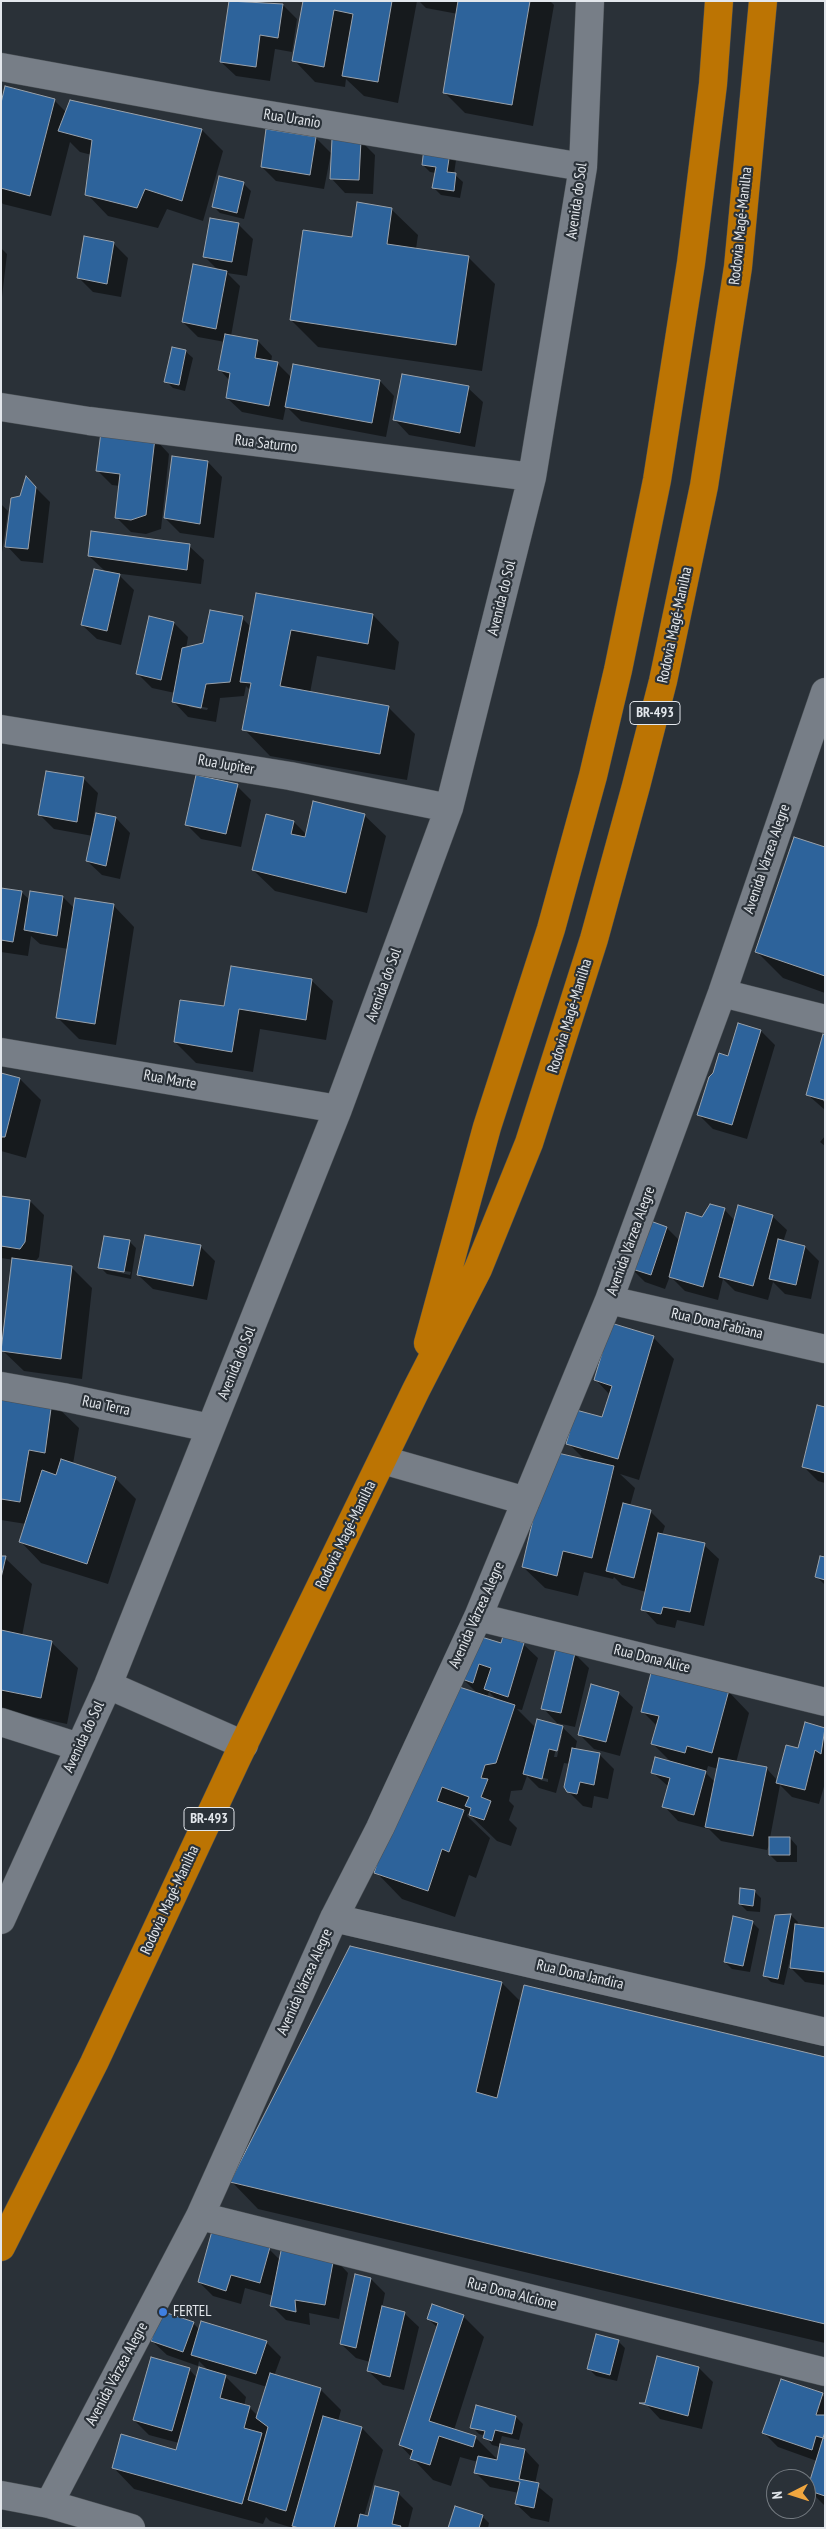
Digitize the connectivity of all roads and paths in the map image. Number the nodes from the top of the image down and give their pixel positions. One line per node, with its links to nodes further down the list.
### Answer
1 (590, 1): 5 (street, Avenida do Sol)
2 (719, 1): 18 (highway, Rodovia Magé-Manilha / BR-493)
3 (763, 1): 18 (highway, Rodovia Magé-Manilha / BR-493)
4 (1, 67): 5 (street, Rua Uranio)
5 (583, 167): 7 (street, Avenida do Sol)
6 (1, 407): 7 (street, Rua Saturno)
7 (532, 477): 10 (street, Avenida do Sol)
8 (825, 692): 11 (street, Avenida Várzea Alegre)
9 (1, 729): 10 (street, Rua Jupiter)
10 (449, 808): 14 (street, Avenida do Sol)
11 (722, 993): 12 (street); 15 (street, Avenida Várzea Alegre)
12 (825, 1019)
13 (1, 1052): 14 (street, Rua Marte)
14 (338, 1109): 19 (street, Avenida do Sol)
15 (609, 1300): 16 (street, Rua Dona Fabiana); 21 (street, Avenida Várzea Alegre)
16 (825, 1349)
17 (1, 1386): 19 (street, Rua Terra)
18 (416, 1390): 20 (highway, Rodovia Magé-Manilha / BR-493)
19 (210, 1428): 23 (street, Avenida do Sol)
20 (383, 1460): 21 (street); 26 (highway, Rodovia Magé-Manilha / BR-493)
21 (526, 1501): 22 (street, Avenida Várzea Alegre)
22 (478, 1617): 24 (street, Rua Dona Alice); 28 (street, Avenida Várzea Alegre)
23 (108, 1685): 26 (street); 27 (street, Avenida do Sol)
24 (825, 1702)
25 (1, 1722): 27 (street)
26 (244, 1745): 32 (highway, Rodovia Magé-Manilha / BR-493)
27 (79, 1747): 29 (street, Avenida do Sol)
28 (334, 1918): 30 (street, Rua Dona Jandira); 31 (street, Avenida Várzea Alegre)
29 (1, 1920)
30 (825, 2032)
31 (200, 2216): 33 (street, Rua Dona Alcione); 35 (street, Avenida Várzea Alegre)
32 (1, 2247)
33 (825, 2372)
34 (1, 2495): 35 (street)
35 (49, 2504): 36 (street)
36 (131, 2528)

